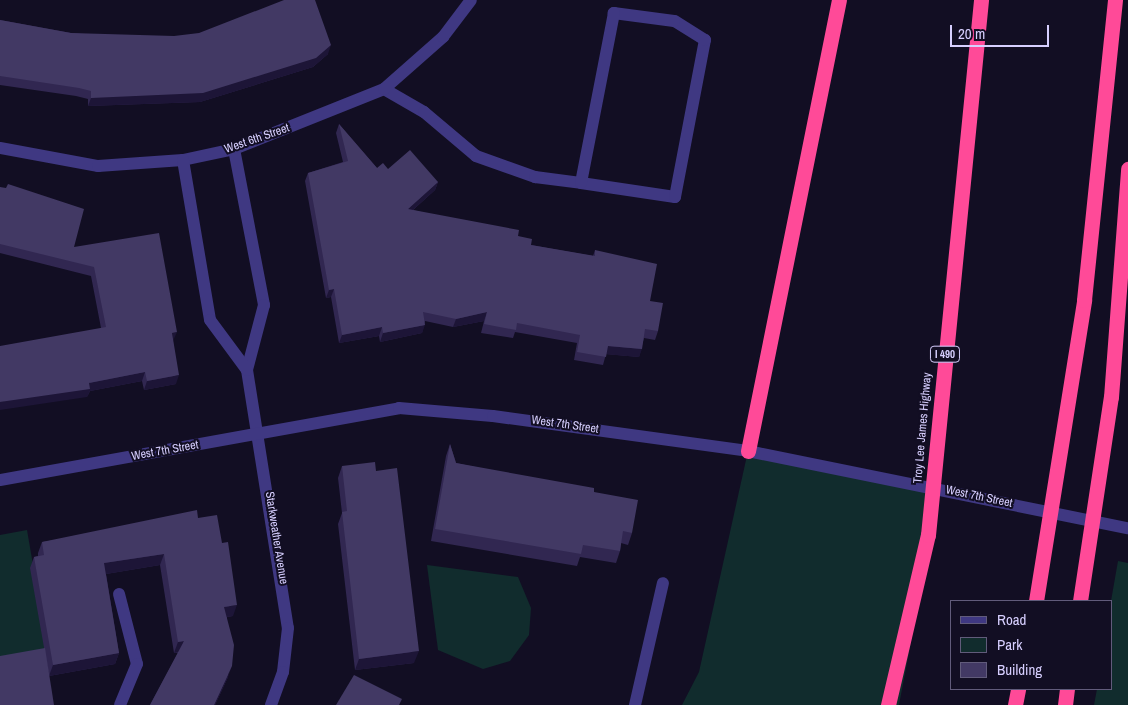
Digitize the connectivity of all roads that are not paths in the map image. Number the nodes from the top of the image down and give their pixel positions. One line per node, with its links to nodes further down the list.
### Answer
1 (471, 0): 5 (street, West 6th Street)
2 (839, 0): 13 (highway)
3 (981, 0): 25 (highway, Troy Lee James Highway / I 490)
4 (1115, 0): 18 (highway)
5 (384, 89): 7 (street, West 6th Street); 10 (street)
6 (0, 148): 8 (street, West 6th Street)
7 (234, 149): 8 (street, West 6th Street); 11 (street, Starkweather Avenue)
8 (183, 160): 11 (street, Starkweather Avenue)
9 (1128, 169): 19 (highway)
10 (581, 183): 10 (street)
11 (247, 370): 12 (street, Starkweather Avenue)
12 (258, 435): 13 (street, West 7th Street); 14 (street, West 7th Street); 23 (street, Starkweather Avenue)
13 (748, 451): 15 (street, West 7th Street)
14 (0, 480)
15 (1128, 528)
16 (663, 583): 24 (street)
17 (119, 594): 22 (street)
18 (1036, 600)
19 (1080, 600)
20 (1018, 690): 26 (highway)
21 (1067, 690): 27 (highway)
22 (120, 705)
23 (272, 705)
24 (636, 705)
25 (888, 705)
26 (1015, 705)
27 (1064, 705)

